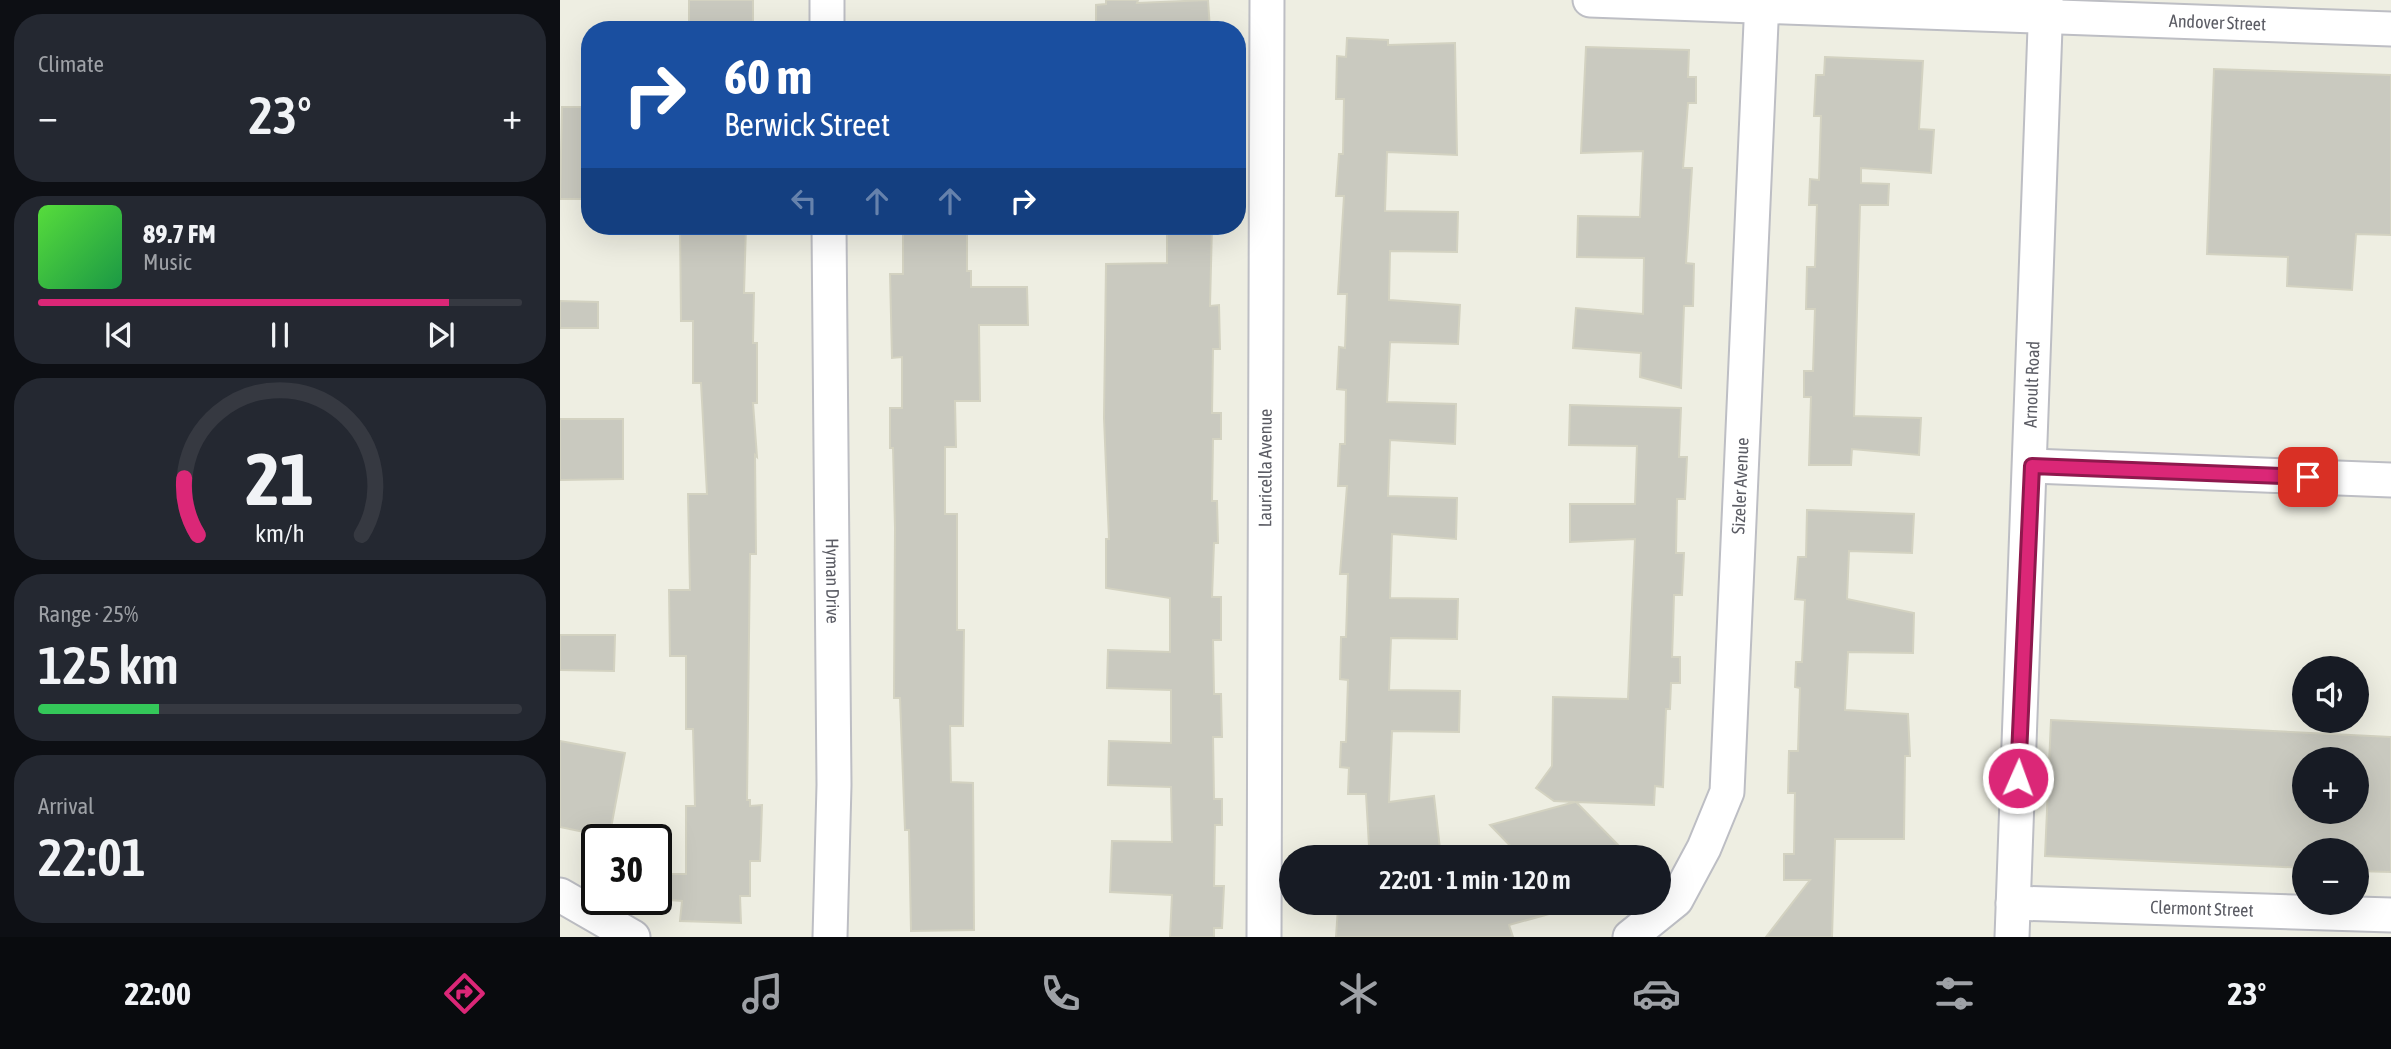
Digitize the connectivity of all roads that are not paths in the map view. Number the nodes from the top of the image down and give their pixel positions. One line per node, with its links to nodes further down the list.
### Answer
1 (827, 0): 6 (street)
2 (1268, 0): 16 (street, Lauricella Avenue)
3 (1590, 0): 4 (street, Andover Street)
4 (1762, 2): 5 (street, Andover Street); 17 (street, Sizeler Avenue)
5 (2046, 8): 7 (street, Andover Street); 9 (street, Arnoult Road)
6 (827, 21)
7 (2391, 29)
8 (829, 235): 15 (street, Hyman Drive)
9 (2032, 466): 10 (street); 12 (street, Arnoult Road)
10 (2391, 481)
11 (560, 895): 14 (street)
12 (2013, 903): 13 (street, Clermont Street); 18 (street, Arnoult Road)
13 (2391, 915)
14 (633, 937)
15 (830, 937)
16 (1264, 937)
17 (1630, 937)
18 (2012, 937)

